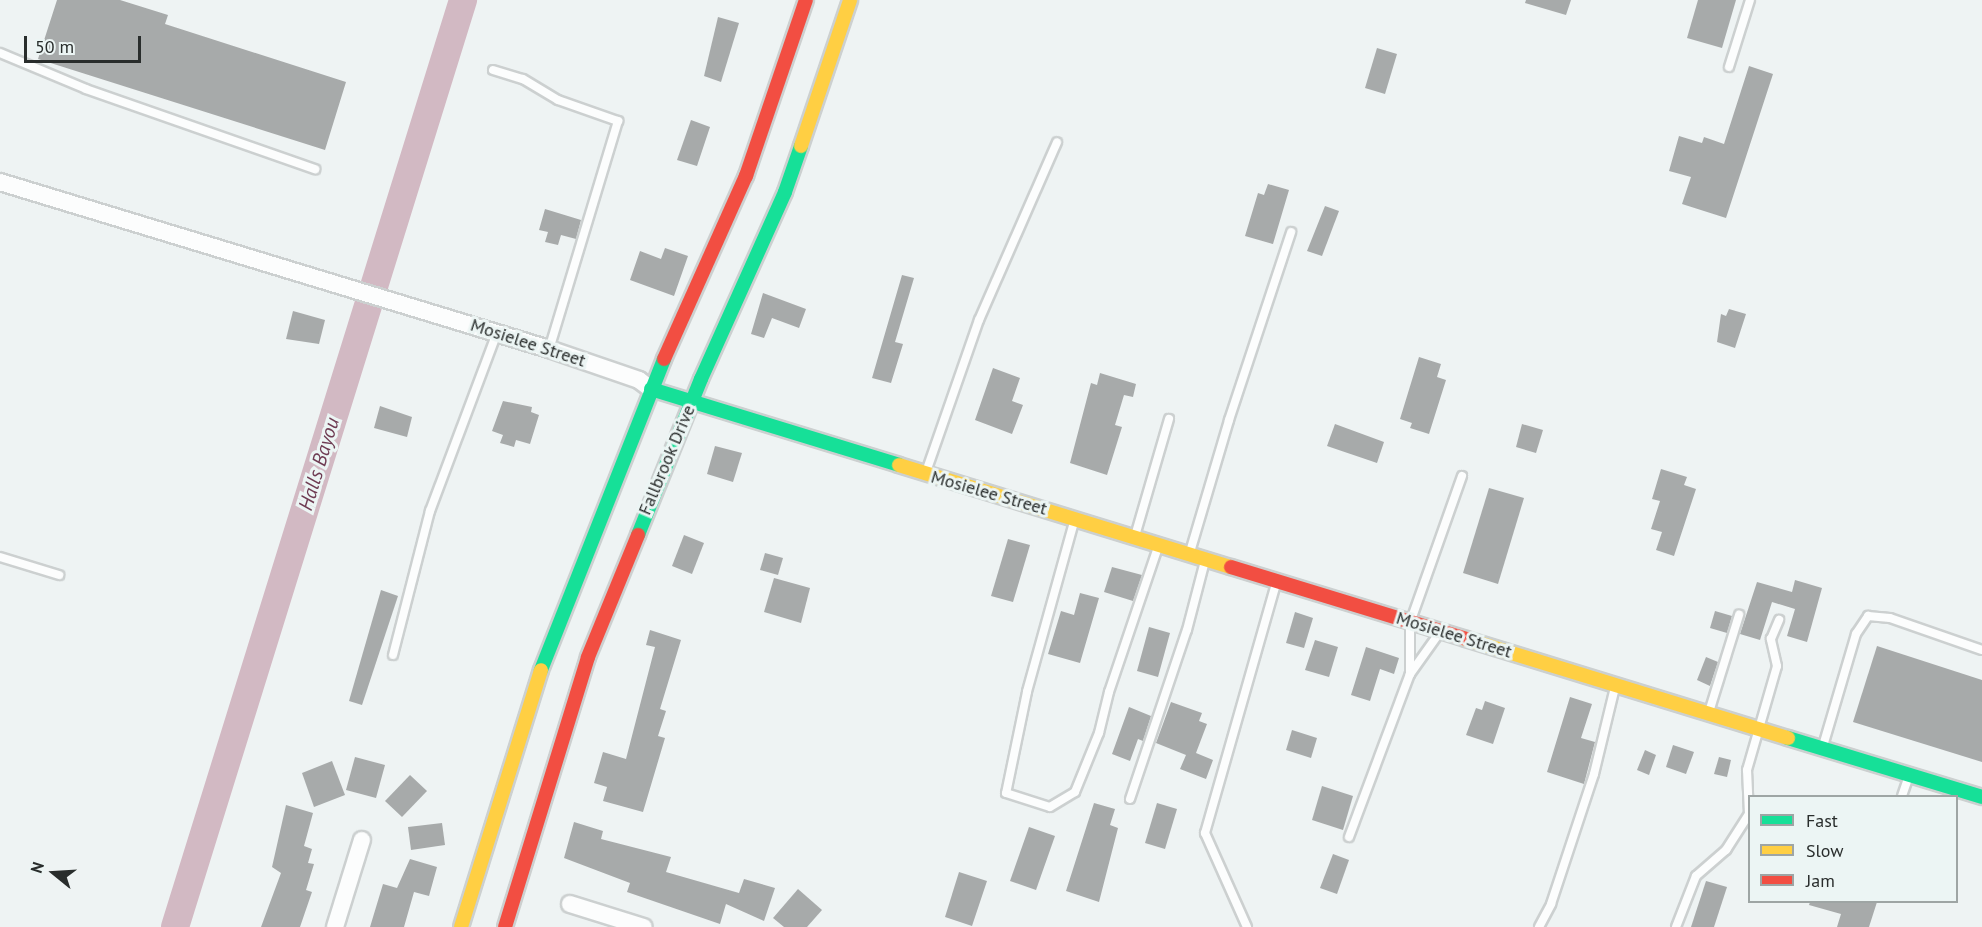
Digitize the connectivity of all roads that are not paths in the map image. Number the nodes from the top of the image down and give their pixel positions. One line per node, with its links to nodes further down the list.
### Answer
1 (806, 0): 13 (main road)
2 (850, 0): 14 (main road, Fallbrook Drive)
3 (1750, 0): 5 (lane)
4 (0, 53): 8 (lane)
5 (1729, 67)
6 (493, 70): 12 (lane)
7 (1057, 142): 16 (lane)
8 (315, 169)
9 (0, 182): 11 (street, Mosielee Street)
10 (1291, 232): 21 (lane)
11 (497, 333): 12 (street, Mosielee Street); 31 (lane)
12 (549, 349): 13 (street, Mosielee Street)
13 (651, 389): 14 (main road, Mosielee Street); 45 (main road)
14 (692, 402): 16 (main road, Mosielee Street); 46 (main road, Fallbrook Drive)
15 (1169, 419): 19 (lane)
16 (925, 475): 18 (main road, Mosielee Street)
17 (1462, 476): 28 (lane)
18 (1075, 517): 19 (main road, Mosielee Street); 20 (lane)
19 (1135, 537): 20 (main road, Mosielee Street)
20 (1160, 544): 21 (main road, Mosielee Street)
21 (1190, 553): 23 (main road, Mosielee Street)
22 (0, 557): 24 (lane)
23 (1206, 558): 25 (main road, Mosielee Street); 40 (lane)
24 (59, 575)
25 (1277, 580): 28 (main road, Mosielee Street); 48 (lane)
26 (1739, 615): 34 (lane)
27 (1779, 620): 35 (lane)
28 (1410, 622): 29 (main road, Mosielee Street); 32 (lane)
29 (1441, 632): 32 (lane); 33 (main road, Mosielee Street)
30 (1982, 651): 36 (lane)
31 (393, 655)
32 (1410, 674): 41 (lane)
33 (1616, 684): 34 (main road, Mosielee Street); 49 (lane)
34 (1709, 713): 35 (main road, Mosielee Street)
35 (1759, 729): 36 (main road, Mosielee Street); 50 (lane)
36 (1822, 750): 37 (main road, Mosielee Street)
37 (1909, 775): 38 (lane); 39 (main road, Mosielee Street)
38 (1902, 795)
39 (1982, 797)
40 (1130, 799)
41 (1349, 837)
42 (362, 840): 44 (street)
43 (570, 904): 47 (street)
44 (335, 927)
45 (461, 927)
46 (505, 927)
47 (644, 927)
48 (1247, 927)
49 (1539, 927)
50 (1676, 927)

